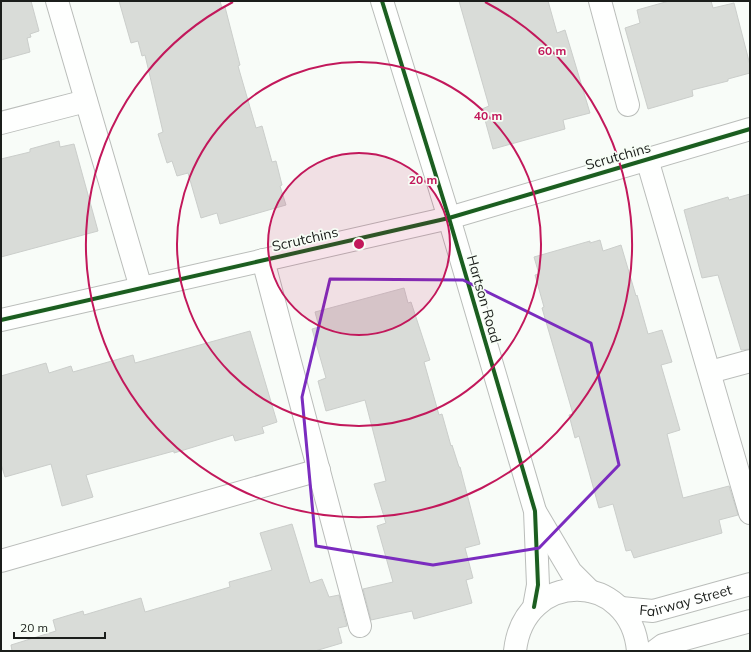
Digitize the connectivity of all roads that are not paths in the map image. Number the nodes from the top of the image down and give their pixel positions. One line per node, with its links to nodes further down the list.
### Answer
1 (57, 1): 4 (street)
2 (382, 1): 9 (street, Hartson Road)
3 (600, 1): 5 (street)
4 (86, 101): 6 (street); 11 (street)
5 (628, 105)
6 (1, 124)
7 (750, 129): 8 (street, Scrutchins)
8 (647, 159): 9 (street, Scrutchins); 14 (street)
9 (449, 218): 10 (street, Scrutchins); 16 (street, Hartson Road)
10 (263, 260): 11 (street, Scrutchins); 15 (street)
11 (141, 288): 12 (street, Scrutchins)
12 (1, 320)
13 (750, 360): 14 (street)
14 (710, 372): 17 (street)
15 (319, 470): 18 (street); 24 (street)
16 (535, 511): 20 (street, Hartson Road); 21 (street, Hartson Road)
17 (750, 513)
18 (1, 561)
19 (750, 584): 22 (street, Fairway Street)
20 (590, 591): 21 (street); 22 (street)
21 (534, 607): 25 (street)
22 (621, 608): 26 (street)
23 (750, 621): 27 (street)
24 (360, 626)
25 (511, 647)
26 (638, 651)
27 (655, 651)

